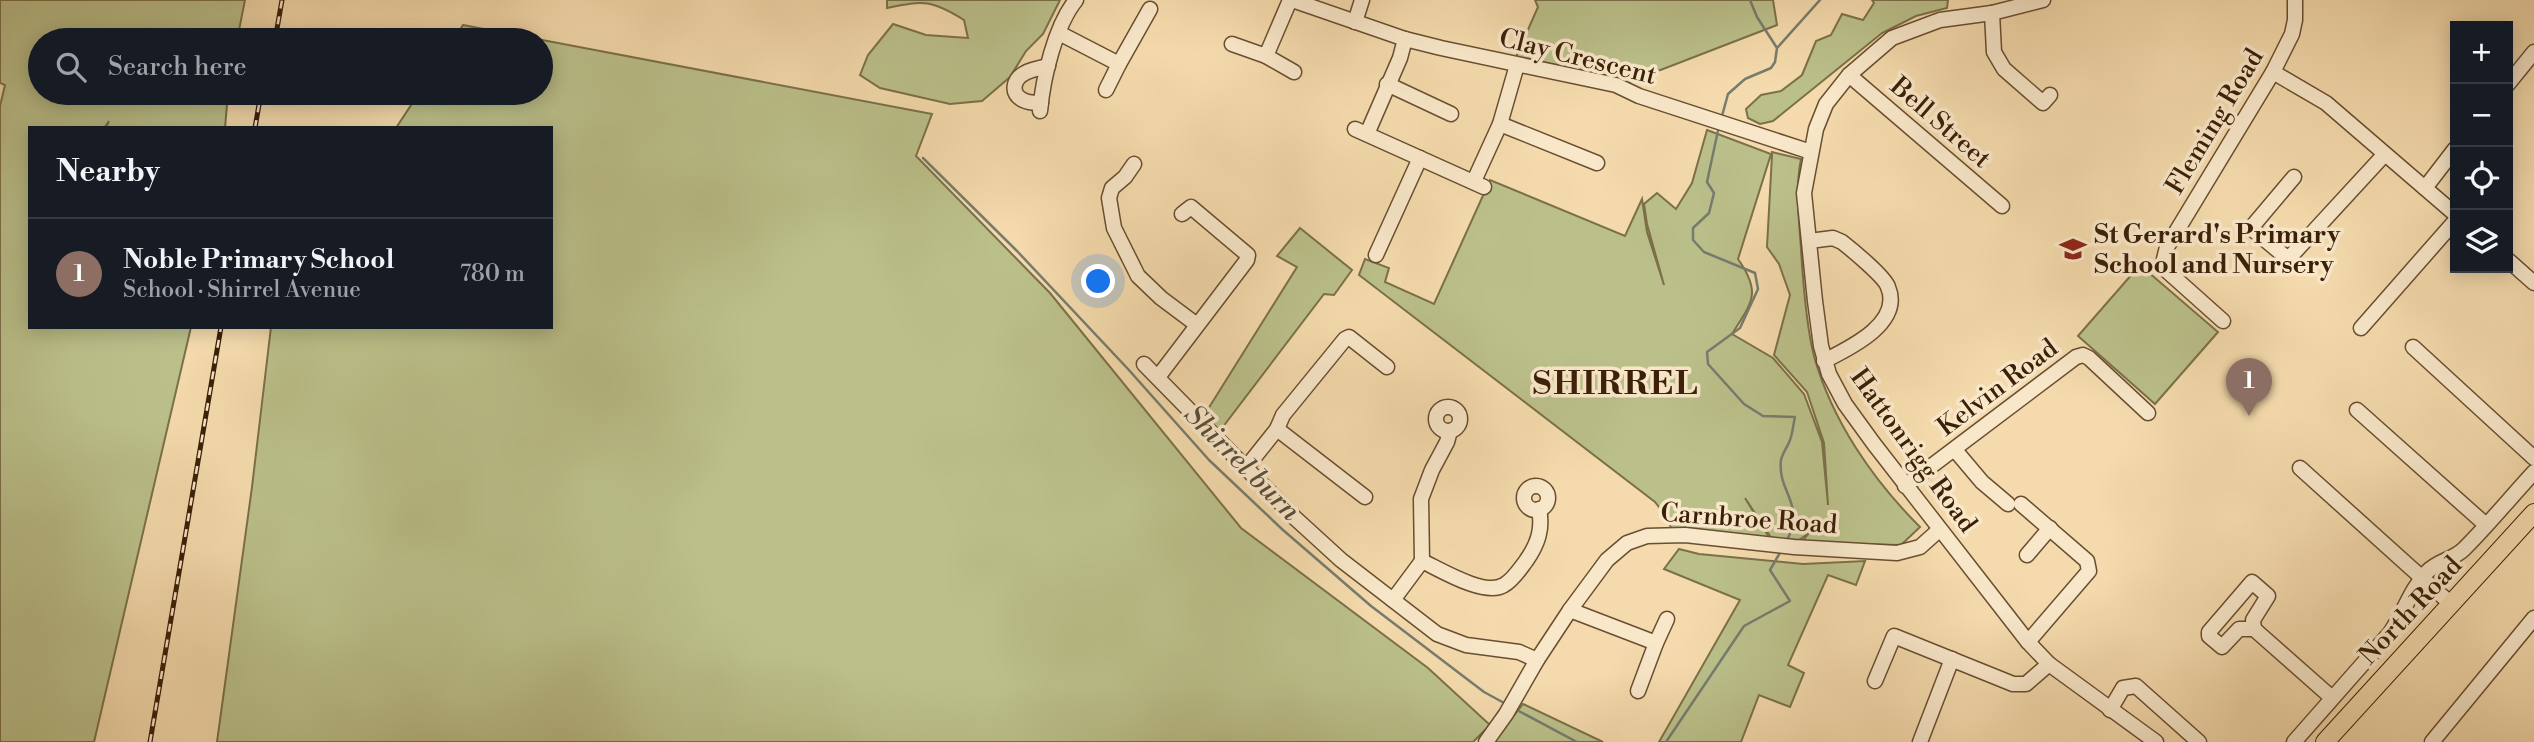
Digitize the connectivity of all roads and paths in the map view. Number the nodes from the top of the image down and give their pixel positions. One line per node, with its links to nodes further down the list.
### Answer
1 (1076, 0): 9 (street)
2 (1291, 0): 8 (street, Clay Crescent); 13 (street)
3 (1362, 0): 8 (street)
4 (2043, 0): 7 (street, Hattonrigg Road)
5 (2295, 0): 18 (street, Fleming Road)
6 (1150, 9): 14 (street)
7 (1992, 13): 19 (street, Hattonrigg Road); 23 (street)
8 (1355, 22): 10 (street, Clay Crescent)
9 (1059, 33): 14 (street); 16 (street)
10 (1405, 39): 15 (street, Clay Crescent); 21 (street)
11 (1232, 44): 13 (street)
12 (2534, 52): 20 (street)
13 (1266, 56): 17 (street)
14 (1119, 64): 22 (street)
15 (1517, 65): 25 (street); 26 (street, Clay Crescent)
16 (1048, 66): 16 (street)
17 (1294, 72)
18 (2273, 72): 27 (street); 42 (street, Fleming Road)
19 (1849, 75): 26 (street, Hattonrigg Road); 34 (street, Bell Street)
20 (2513, 75)
21 (1387, 85): 24 (street); 29 (street)
22 (1106, 90)
23 (2050, 95)
24 (1451, 114)
25 (1500, 124): 29 (street); 30 (street)
26 (1811, 152): 38 (street, Hattonrigg Road)
27 (2384, 155): 32 (street); 33 (street)
28 (2450, 156): 33 (street)
29 (1420, 158): 39 (street)
30 (1597, 163)
31 (1134, 164): 43 (street)
32 (2294, 177)
33 (2425, 188): 35 (street)
34 (2002, 206)
35 (2450, 210)
36 (1182, 215): 43 (street)
37 (2450, 228): 44 (street)
38 (1808, 241): 46 (street, Hattonrigg Road); 46 (street)
39 (1376, 256)
40 (2513, 264): 41 (street)
41 (2534, 283)
42 (2223, 321)
43 (1197, 325): 49 (street)
44 (2361, 328)
45 (2413, 347): 55 (street)
46 (1824, 361): 59 (street, Hattonrigg Road)
47 (1144, 364): 49 (street)
48 (1387, 368): 52 (street)
49 (1158, 377): 57 (street)
50 (2357, 410): 63 (street)
51 (2148, 412): 54 (street, Kelvin Road)
52 (1278, 429): 57 (street); 60 (street)
53 (1450, 431): 67 (street)
54 (1955, 450): 59 (street, Kelvin Road); 64 (street)
55 (2534, 458)
56 (2300, 468): 68 (street)
57 (1245, 469): 69 (street)
58 (2534, 472): 63 (street)
59 (1905, 486): 65 (street, Hattonrigg Road)
60 (1364, 497)
61 (1539, 509): 67 (street)
62 (2534, 513): 70 (main road, North Road)
63 (2486, 525): 68 (street)
64 (2050, 528): 66 (street); 75 (street)
65 (1940, 530): 71 (street, Carnbroe Road); 75 (street, Hattonrigg Road)
66 (2027, 555)
67 (1422, 561): 69 (street)
68 (2421, 579): 70 (street); 82 (street)
69 (1392, 600): 78 (street)
70 (2451, 604): 89 (main road, North Road)
71 (1570, 610): 76 (street); 78 (street, Carnbroe Road)
72 (2534, 618): 90 (street)
73 (1667, 619): 76 (street)
74 (2254, 629): 74 (street); 82 (street)
75 (2028, 642): 79 (street, Hattonrigg Road)
76 (1656, 643): 81 (street)
77 (1952, 659): 79 (street); 80 (street); 84 (street)
78 (1536, 660): 85 (street, Carnbroe Road)
79 (2049, 664): 83 (street, Hattonrigg Road)
80 (1875, 681)
81 (1638, 691)
82 (2331, 697): 88 (street)
83 (2110, 710): 86 (street, Hattonrigg Road); 87 (street)
84 (1924, 741)
85 (1486, 742)
86 (2156, 742)
87 (2199, 742)
88 (2294, 742)
89 (2325, 742)
90 (2432, 742)

